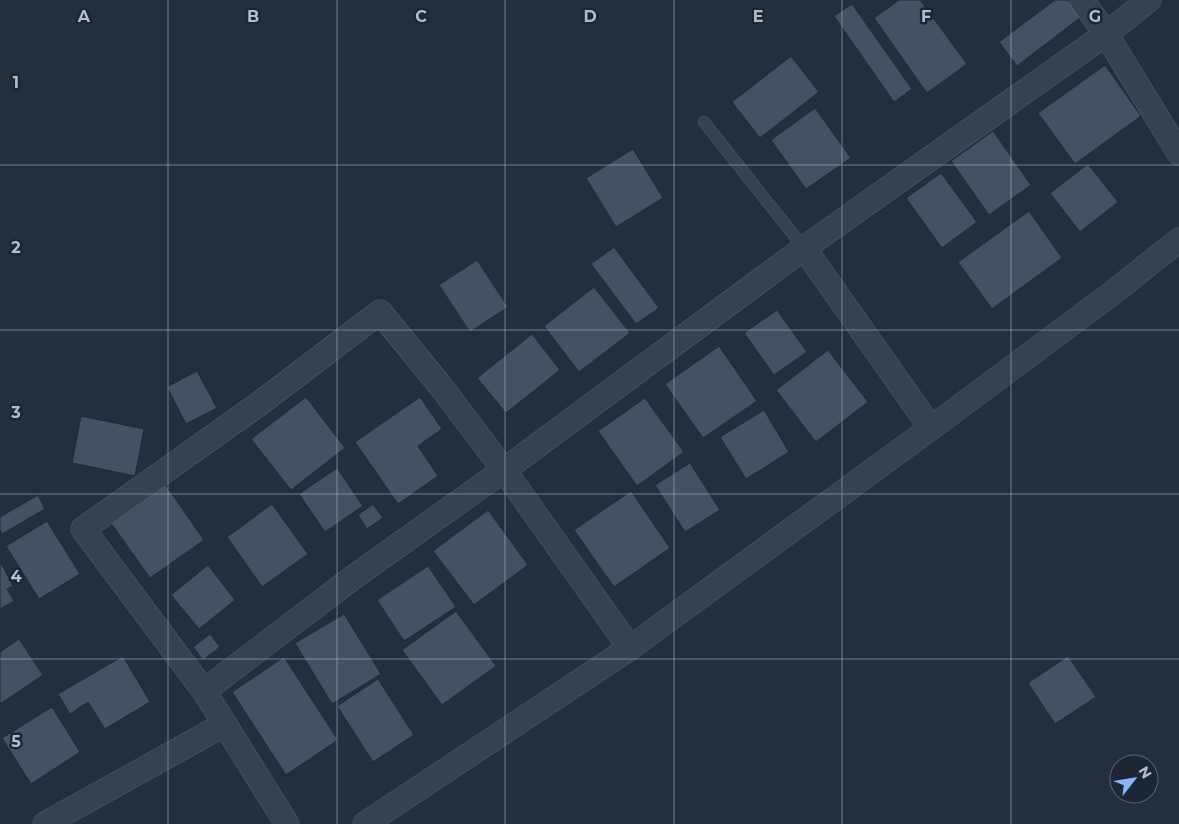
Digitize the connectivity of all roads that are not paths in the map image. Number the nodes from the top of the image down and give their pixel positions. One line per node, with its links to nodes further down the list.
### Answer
1 (1082, 0): 3 (street)
2 (1149, 0): 3 (street)
3 (1106, 34): 5 (street); 7 (street)
4 (704, 122): 7 (lane)
5 (1179, 153)
6 (1179, 240): 8 (street)
7 (804, 248): 8 (street); 9 (street)
8 (931, 428): 10 (street)
9 (504, 470): 10 (street); 11 (street); 11 (street)
10 (630, 648): 15 (street)
11 (204, 691): 12 (street)
12 (225, 724): 13 (street); 14 (street)
13 (45, 824)
14 (288, 824)
15 (365, 824)

